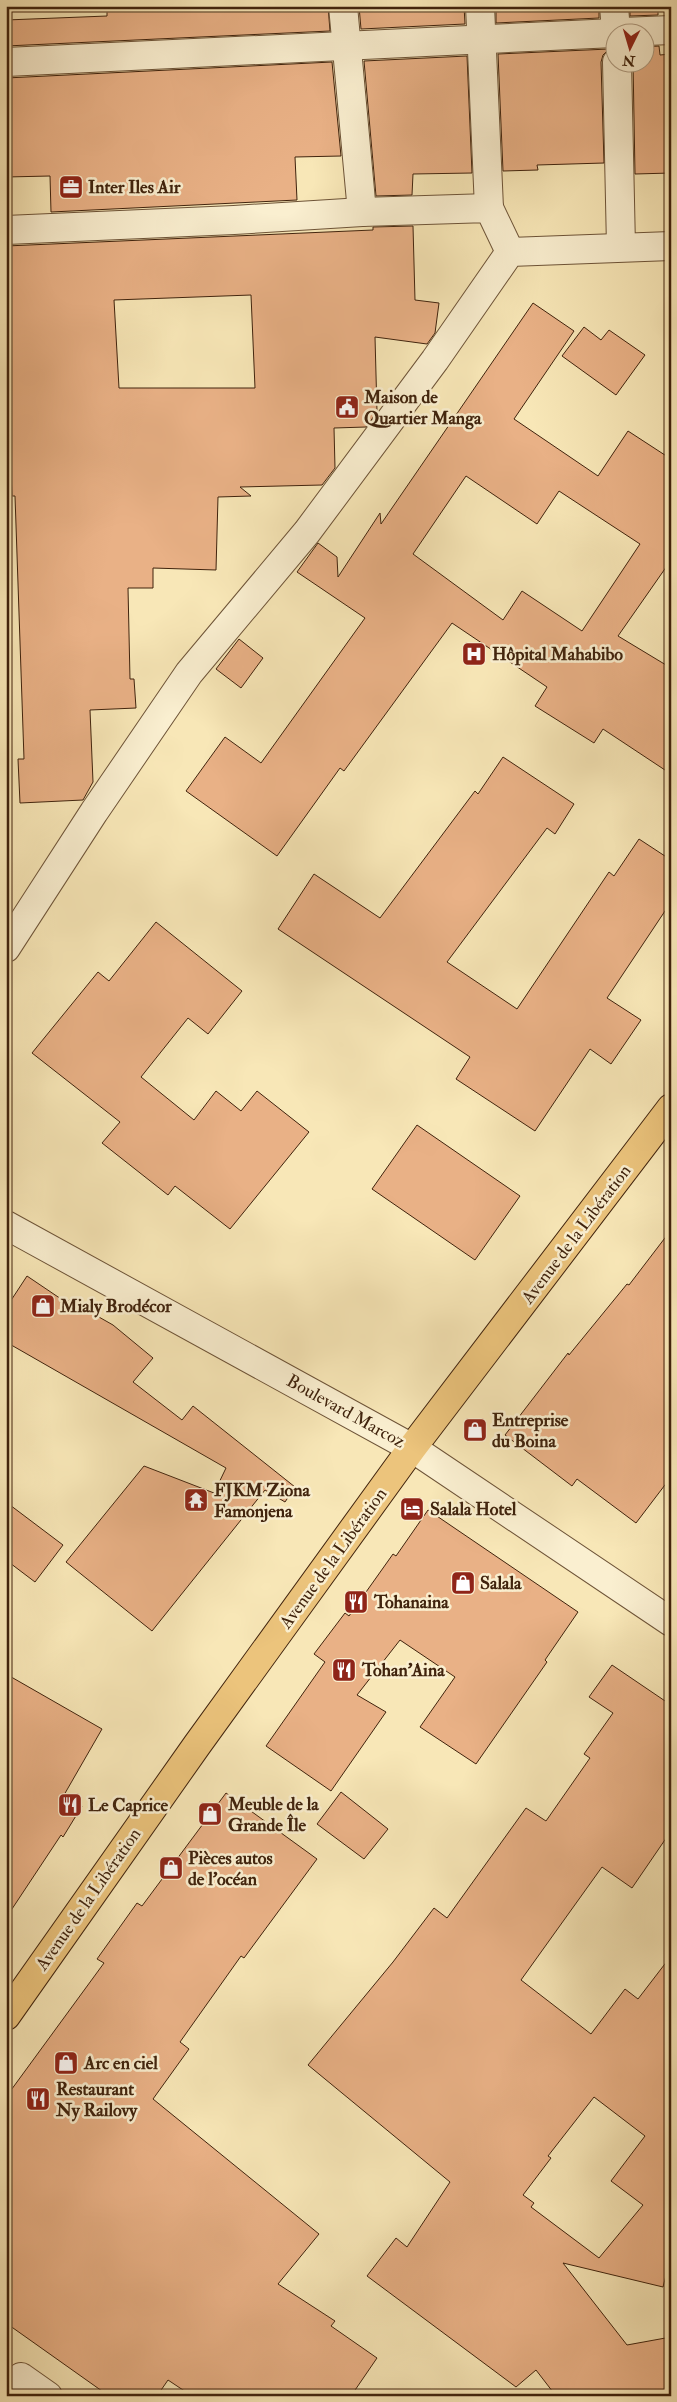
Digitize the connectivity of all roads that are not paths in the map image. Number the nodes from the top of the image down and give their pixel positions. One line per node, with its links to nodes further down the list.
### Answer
1 (343, 6): 9 (street)
2 (480, 6): 8 (street)
3 (614, 6): 4 (street)
4 (615, 22)
5 (671, 30): 6 (street)
6 (654, 31)
7 (604, 34): 8 (street)
8 (482, 40): 9 (street); 12 (street)
9 (346, 46): 10 (street); 13 (street)
10 (6, 62)
11 (617, 72): 16 (street)
12 (489, 208): 13 (street); 17 (street)
13 (362, 212): 14 (street)
14 (6, 230)
15 (671, 246): 16 (street)
16 (621, 247): 17 (street)
17 (510, 252): 18 (street)
18 (6, 948)
19 (671, 1108): 21 (main road, Avenue de la Libération)
20 (6, 1225): 21 (street, Boulevard Marcoz)
21 (412, 1448): 22 (street, Boulevard Marcoz); 23 (main road, Avenue de la Libération)
22 (671, 1622)
23 (6, 2016)
24 (8, 2396): 25 (street)
25 (48, 2396)

